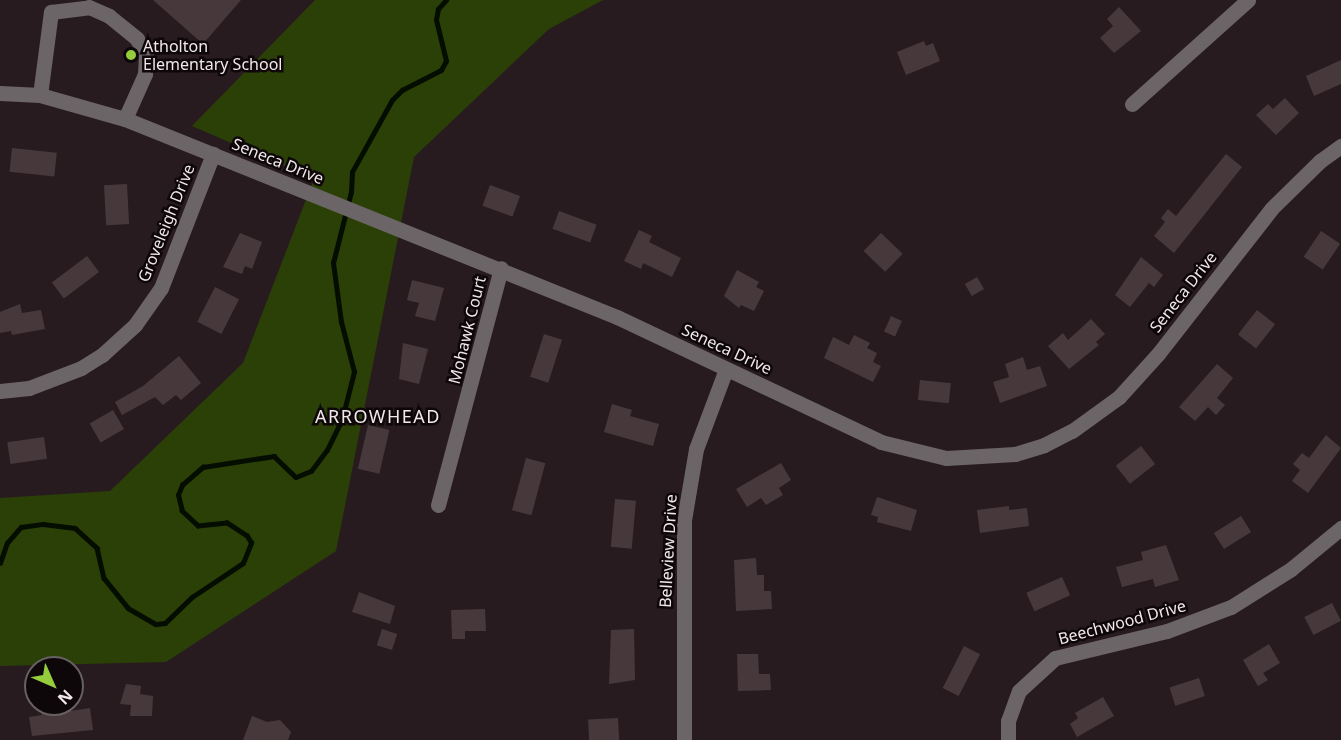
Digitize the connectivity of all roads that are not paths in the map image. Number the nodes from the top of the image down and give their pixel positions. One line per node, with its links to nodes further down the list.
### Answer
1 (1248, 0): 5 (street)
2 (51, 6): 4 (street); 6 (street)
3 (0, 93): 4 (street, Seneca Drive)
4 (40, 95): 6 (street, Seneca Drive)
5 (1132, 104)
6 (125, 119): 8 (street, Seneca Drive)
7 (1341, 146): 10 (street, Seneca Drive)
8 (213, 154): 9 (street, Seneca Drive); 11 (street, Groveleigh Drive)
9 (501, 268): 10 (street, Seneca Drive); 12 (street, Mohawk Court)
10 (726, 369): 14 (street, Belleview Drive)
11 (0, 392)
12 (438, 505)
13 (1341, 528): 15 (street, Beechwood Drive)
14 (684, 740)
15 (1008, 740)

